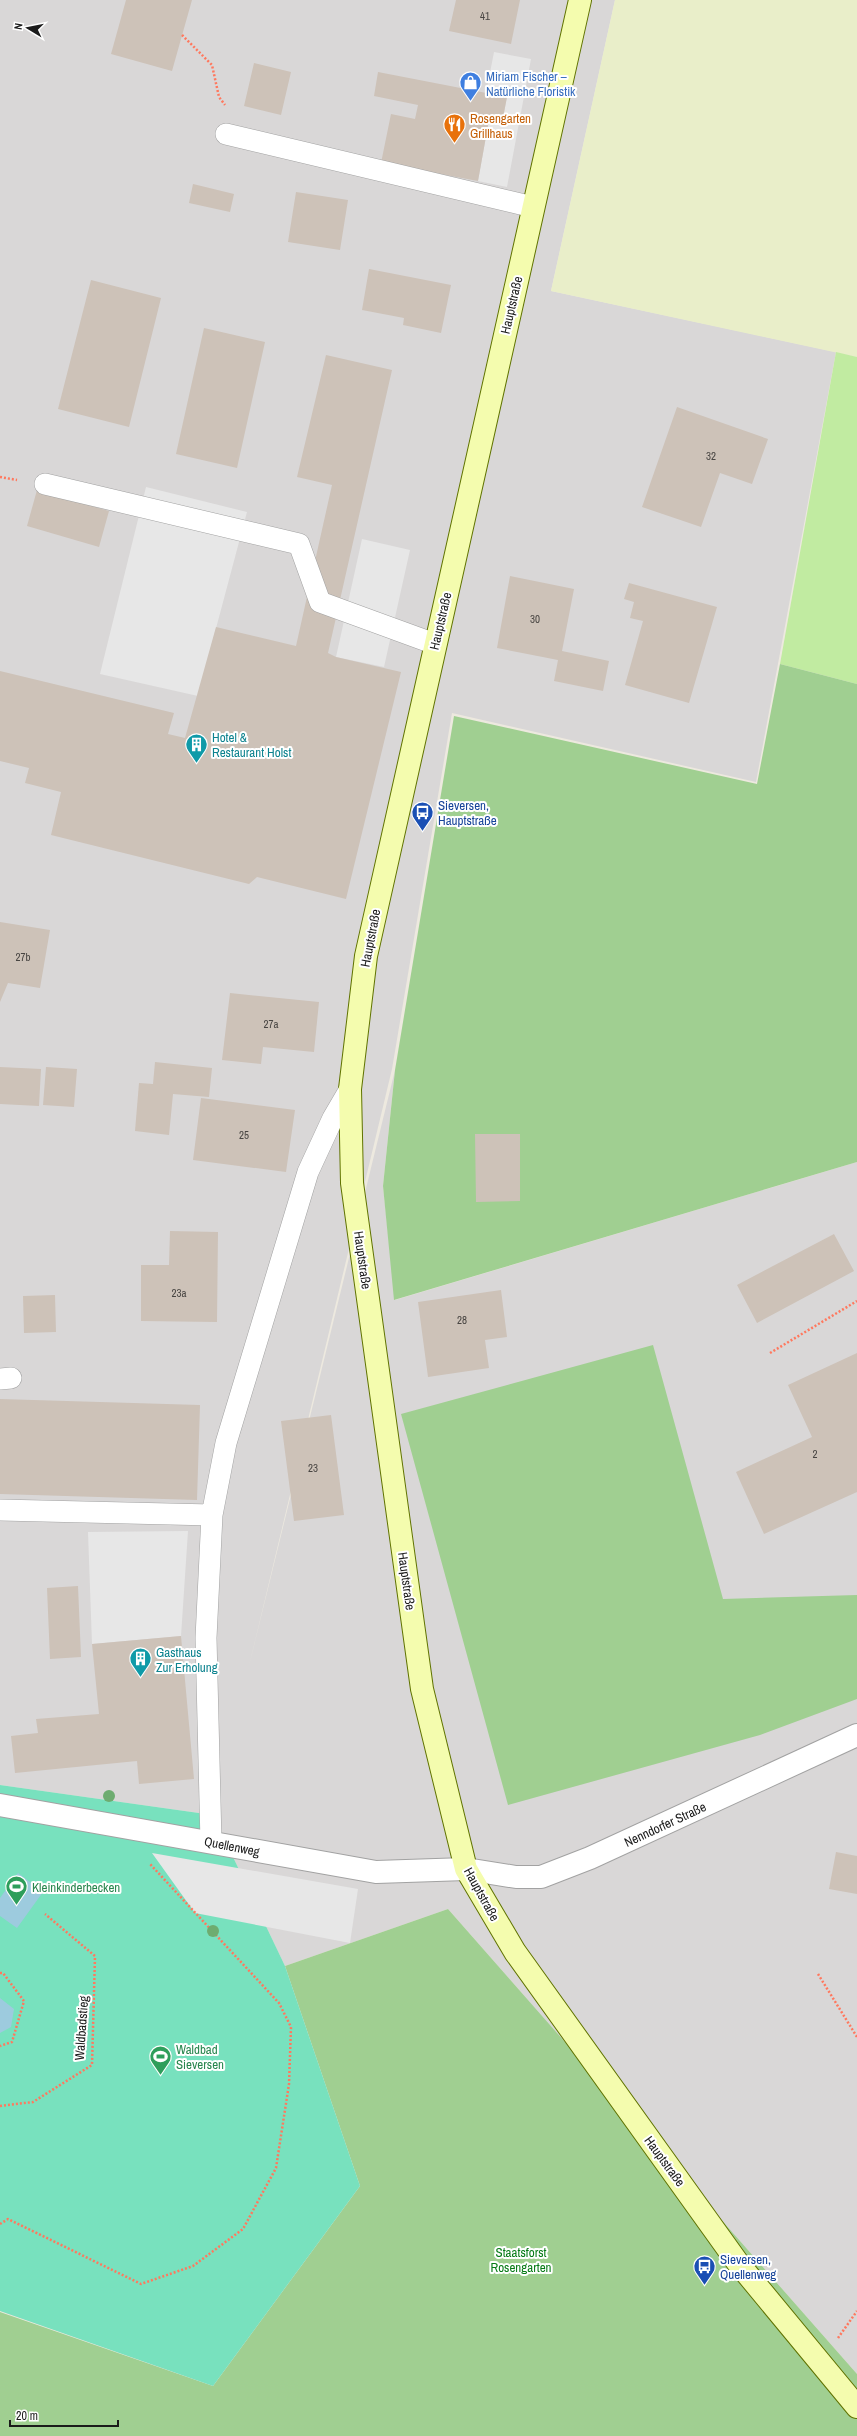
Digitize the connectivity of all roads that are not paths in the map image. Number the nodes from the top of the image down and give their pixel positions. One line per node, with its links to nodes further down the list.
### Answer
1 (580, 0): 3 (street, Hauptstraße)
2 (226, 134): 3 (lane)
3 (533, 206): 5 (street, Hauptstraße)
4 (45, 484): 5 (lane)
5 (434, 644): 6 (street, Hauptstraße)
6 (350, 1089): 8 (lane); 12 (street, Hauptstraße)
7 (0, 1510): 8 (lane)
8 (212, 1515): 11 (lane)
9 (857, 1735): 12 (street, Nenndorfer Straße)
10 (0, 1805): 11 (street, Quellenweg)
11 (211, 1842): 12 (street, Quellenweg)
12 (466, 1869): 13 (street, Hauptstraße)
13 (857, 2408)

